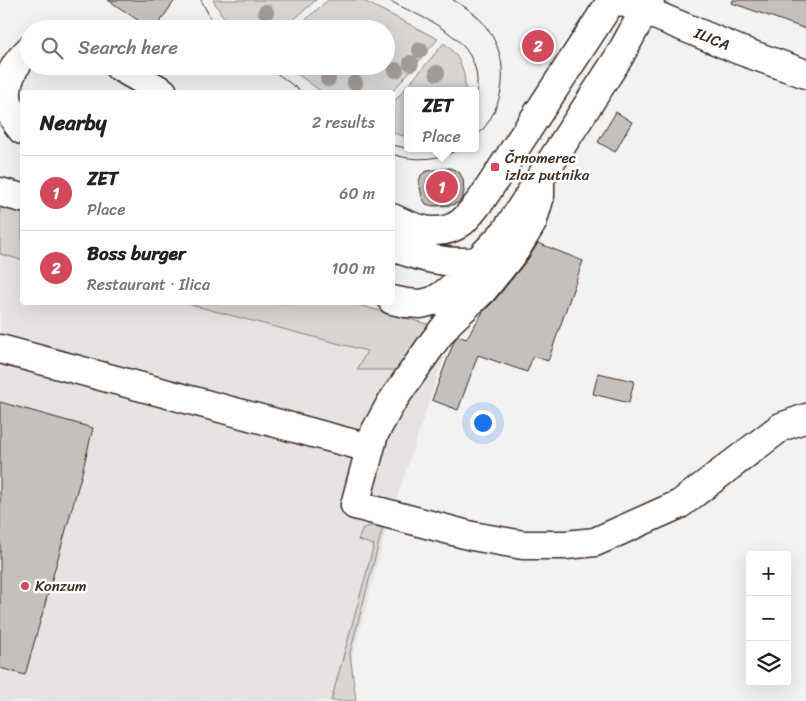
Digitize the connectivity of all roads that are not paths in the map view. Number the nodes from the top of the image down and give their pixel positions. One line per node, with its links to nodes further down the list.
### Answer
1 (612, 0): 13 (main road)
2 (619, 0): 3 (main road, ILICA)
3 (647, 6): 6 (main road, ILICA); 10 (main road)
4 (20, 59): 5 (main road)
5 (4, 74): 9 (main road)
6 (806, 74)
7 (134, 75): 8 (main road)
8 (160, 90)
9 (20, 128)
10 (540, 182): 15 (main road); 19 (main road)
11 (0, 192): 12 (main road)
12 (20, 197)
13 (395, 219)
14 (395, 249): 15 (main road)
15 (477, 261): 16 (main road)
16 (395, 301)
17 (0, 348): 19 (main road)
18 (806, 418): 19 (main road)
19 (371, 441)

